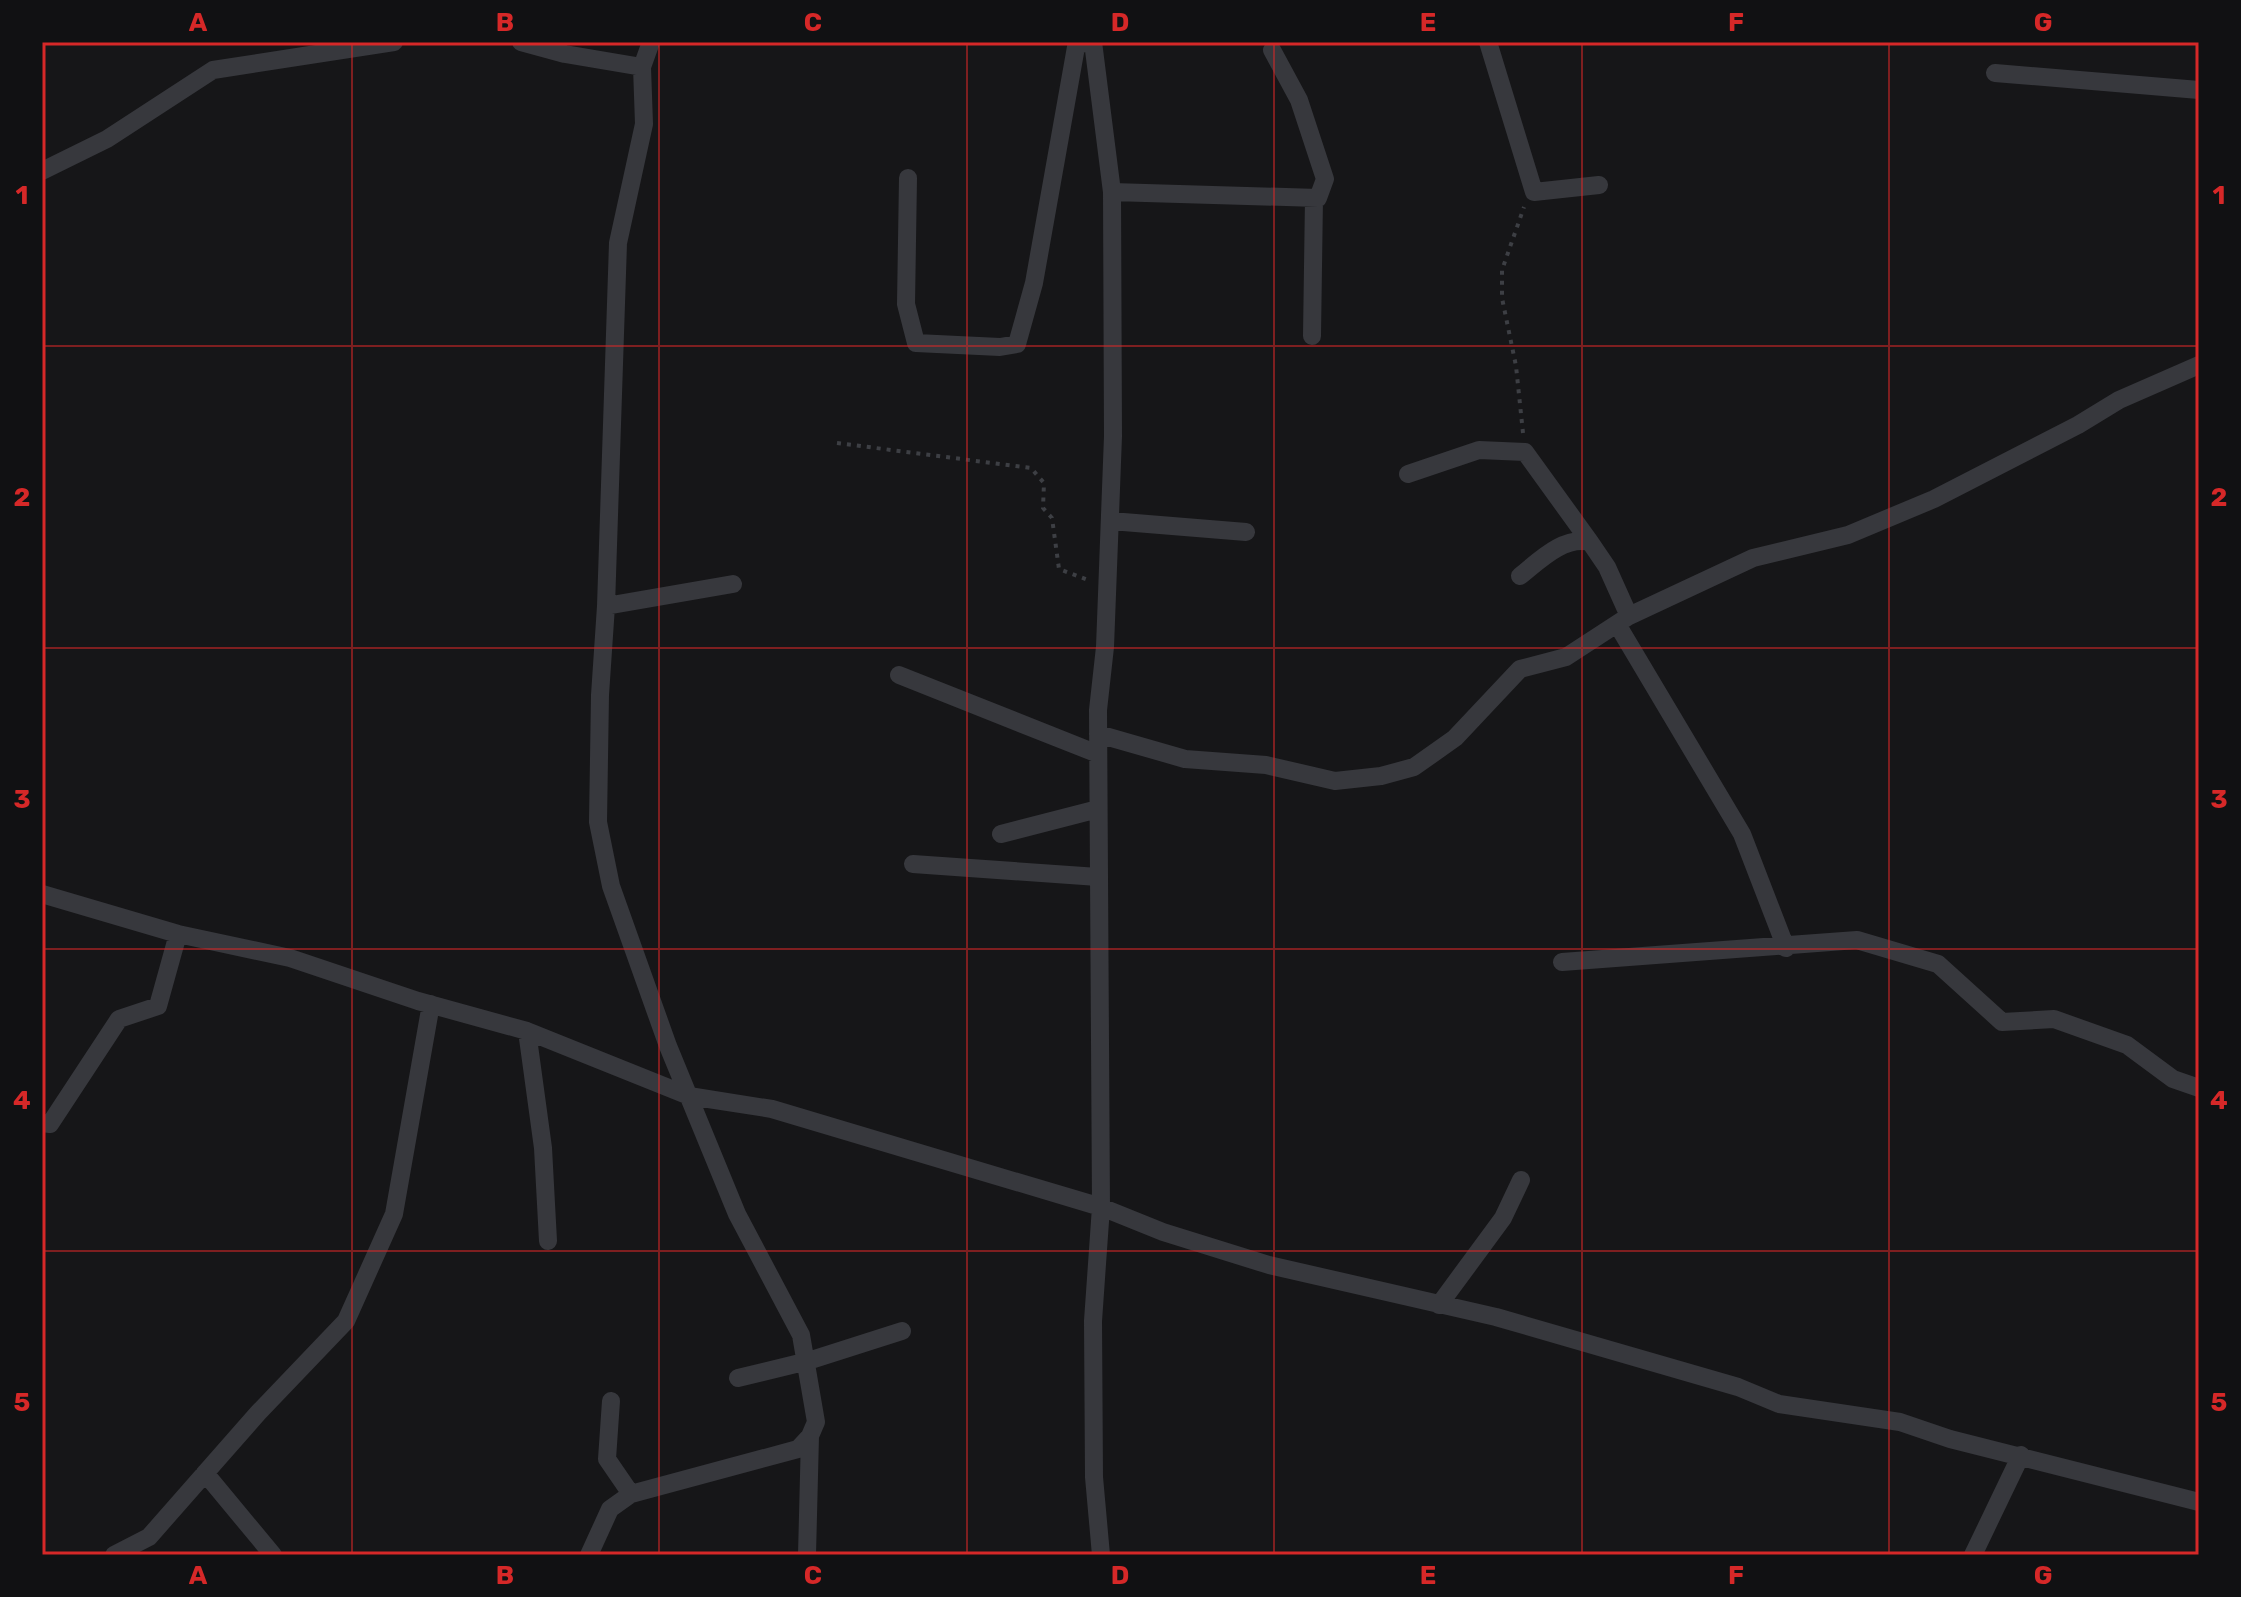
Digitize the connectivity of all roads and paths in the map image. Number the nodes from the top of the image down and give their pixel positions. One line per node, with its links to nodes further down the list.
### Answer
1 (394, 42): 11 (street)
2 (521, 42): 8 (street)
3 (651, 42): 8 (street)
4 (1084, 42): 12 (street)
5 (1093, 42): 15 (street)
6 (1488, 42): 14 (street)
7 (1272, 50): 16 (street)
8 (642, 67): 28 (street)
9 (1995, 73): 10 (street)
10 (2199, 90)
11 (42, 171)
12 (908, 178)
13 (1599, 185): 14 (street)
14 (1533, 187): 20 (path)
15 (1112, 192): 16 (street); 22 (street)
16 (1314, 198): 17 (street)
17 (1312, 336)
18 (2199, 365): 29 (street)
19 (837, 443): 27 (path)
20 (1525, 452): 21 (street); 24 (street)
21 (1408, 474)
22 (1111, 521): 23 (street); 27 (street)
23 (1246, 532)
24 (1590, 542): 25 (street); 29 (street)
25 (1520, 576)
26 (733, 584): 28 (street)
27 (1108, 590): 31 (street)
28 (606, 606): 44 (street)
29 (1623, 620): 31 (street); 39 (street)
30 (899, 675): 32 (street)
31 (1098, 734): 32 (street)
32 (1098, 754): 33 (street)
33 (1098, 809): 34 (street); 36 (street)
34 (1001, 834)
35 (913, 864): 36 (street)
36 (1098, 877): 47 (street)
37 (42, 894): 38 (street)
38 (178, 934): 41 (street); 45 (street)
39 (1786, 948): 40 (street); 43 (street)
40 (1562, 962)
41 (431, 1004): 42 (street); 56 (street)
42 (527, 1031): 44 (street); 48 (street)
43 (2199, 1088)
44 (689, 1096): 47 (street); 51 (street)
45 (42, 1123)
46 (1521, 1180): 49 (street)
47 (1101, 1207): 49 (street); 64 (street)
48 (548, 1241)
49 (1439, 1305): 55 (street)
50 (902, 1331): 51 (street)
51 (808, 1361): 52 (street); 54 (street)
52 (738, 1378)
53 (611, 1401): 57 (street)
54 (810, 1436): 57 (street); 63 (street)
55 (2021, 1455): 58 (street); 65 (street)
56 (205, 1473): 59 (street); 61 (street)
57 (631, 1494): 62 (street)
58 (2199, 1502)
59 (139, 1550): 60 (street)
60 (114, 1555)
61 (273, 1555)
62 (589, 1555)
63 (807, 1555)
64 (1101, 1555)
65 (1973, 1555)

